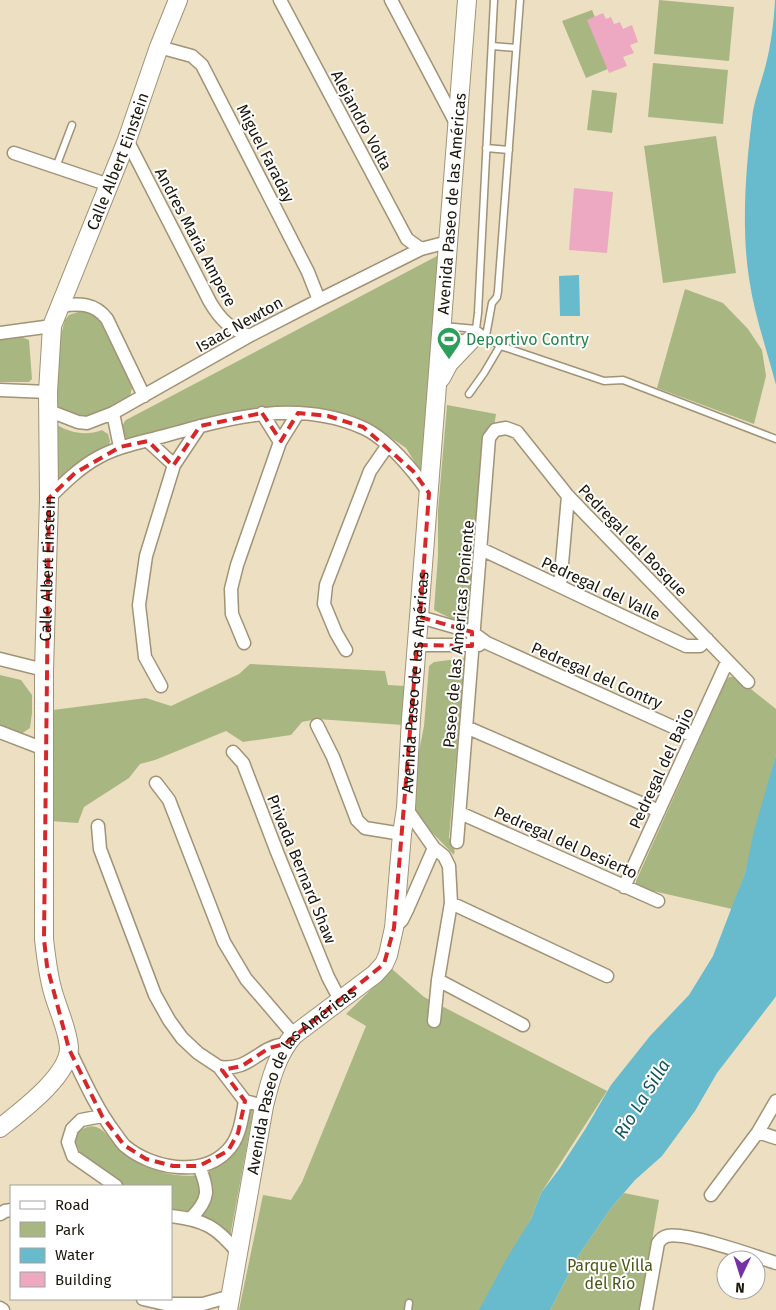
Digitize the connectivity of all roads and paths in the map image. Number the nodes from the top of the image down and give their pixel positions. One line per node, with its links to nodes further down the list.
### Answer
1 (178, 0): 7 (street, Calle Albert Einstein)
2 (280, 0): 19 (street, Alejandro Volta)
3 (391, 0): 11 (street)
4 (467, 0): 11 (street, Avenida Paseo de las Américas)
5 (494, 0): 8 (lane)
6 (520, 0): 9 (lane)
7 (159, 46): 12 (street, Calle Albert Einstein); 20 (street, Miguel Faraday)
8 (492, 46): 9 (lane); 13 (lane)
9 (516, 48): 14 (lane)
10 (72, 126): 16 (lane)
11 (458, 127): 18 (street, Avenida Paseo de las Américas)
12 (127, 140): 17 (street, Calle Albert Einstein); 26 (street, Andres Maria Ampere)
13 (486, 148): 14 (lane); 25 (lane)
14 (509, 150): 25 (lane)
15 (14, 153): 16 (street)
16 (56, 167): 17 (street)
17 (108, 185): 21 (street, Calle Albert Einstein)
18 (448, 242): 19 (street, Isaac Newton); 23 (street, Avenida Paseo de las Américas)
19 (421, 249): 20 (street, Isaac Newton)
20 (319, 300): 26 (street, Isaac Newton)
21 (61, 306): 22 (street, Calle Albert Einstein); 32 (street)
22 (52, 326): 24 (street); 30 (street, Calle Albert Einstein)
23 (442, 330): 25 (lane); 25 (lane); 28 (street, Avenida Paseo de las Américas)
24 (0, 333)
25 (478, 335): 27 (lane); 28 (street)
26 (249, 336): 32 (street, Isaac Newton)
27 (500, 346): 31 (lane); 39 (lane)
28 (438, 383): 45 (street, Avenida Paseo de las Américas)
29 (0, 390): 30 (street)
30 (48, 392): 33 (street, Calle Albert Einstein)
31 (469, 394)
32 (144, 396): 34 (street, Isaac Newton)
33 (47, 410): 34 (street, Isaac Newton); 47 (street, Calle Albert Einstein)
34 (113, 413): 43 (street)
35 (262, 413): 36 (street); 37 (street); 41 (street)
36 (298, 413): 41 (street); 42 (street)
37 (200, 426): 40 (street); 44 (street)
38 (494, 430): 46 (street, Pedregal del Bosque); 48 (street, Paseo de las Americas Poniente)
39 (776, 439)
40 (148, 440): 43 (street); 44 (street)
41 (280, 442): 53 (street)
42 (388, 445): 45 (street); 57 (street)
43 (120, 448): 47 (street)
44 (174, 465): 62 (street)
45 (429, 493): 50 (street, Avenida Paseo de las Américas)
46 (568, 496): 49 (street); 52 (street, Pedregal del Bosque)
47 (49, 498): 60 (street, Calle Albert Einstein)
48 (481, 549): 49 (street, Pedregal del Valle); 51 (street, Paseo de las Americas Poniente)
49 (560, 586): 52 (street, Pedregal del Valle)
50 (420, 617): 51 (street, Pedregal del Contry); 55 (street, Avenida Paseo de las Américas)
51 (472, 632): 54 (street, Pedregal del Contry); 56 (street, Paseo de las Americas Poniente)
52 (707, 639): 59 (street, Pedregal del Bosque)
53 (244, 643)
54 (487, 644): 56 (street); 66 (street, Pedregal del Contry)
55 (418, 645): 56 (street); 70 (street, Avenida Paseo de las Américas)
56 (472, 646): 64 (street, Paseo de las Americas Poniente)
57 (346, 650)
58 (0, 658): 60 (street)
59 (727, 662): 61 (street, Pedregal del Bosque); 66 (street, Pedregal del Bajío)
60 (44, 670): 67 (street, Calle Albert Einstein)
61 (748, 682)
62 (161, 686)
63 (317, 725): 74 (street)
64 (466, 727): 71 (street); 72 (street, Paseo de las Americas Poniente)
65 (0, 732): 67 (street)
66 (693, 736): 71 (street, Pedregal del Bajío)
67 (44, 749): 87 (street, Calle Albert Einstein)
68 (233, 752): 83 (street, Privada Bernard Shaw)
69 (156, 783): 86 (street)
70 (406, 808): 74 (street, Avenida Paseo de las Américas); 76 (street)
71 (659, 812): 77 (street, Pedregal del Bajío)
72 (460, 813): 75 (street, Paseo de las Americas Poniente); 77 (street, Pedregal del Desierto)
73 (98, 826): 88 (street)
74 (402, 834): 80 (street, Avenida Paseo de las Américas)
75 (457, 842)
76 (434, 848): 79 (street); 80 (street)
77 (624, 886): 78 (street, Pedregal del Desierto)
78 (658, 901)
79 (451, 903): 81 (street); 82 (street)
80 (394, 928): 83 (street, Avenida Paseo de las Américas)
81 (607, 976)
82 (438, 980): 84 (street); 85 (street)
83 (340, 1000): 86 (street, Avenida Paseo de las Américas)
84 (434, 1021)
85 (523, 1025)
86 (289, 1039): 88 (street); 91 (street, Avenida Paseo de las Américas)
87 (69, 1049): 92 (street); 93 (street)
88 (219, 1067): 89 (street)
89 (245, 1101): 91 (street); 96 (street)
90 (776, 1101): 94 (street)
91 (264, 1106): 101 (street, Avenida Paseo de las Américas)
92 (102, 1116): 96 (street); 97 (street)
93 (0, 1128)
94 (758, 1132): 95 (street); 98 (street)
95 (776, 1138)
96 (199, 1166): 100 (street)
97 (115, 1185)
98 (711, 1195)
99 (172, 1216): 100 (street)
100 (191, 1218): 101 (street)
101 (239, 1254): 104 (street, Avenida Paseo de las Américas)
102 (776, 1263): 107 (street)
103 (148, 1300): 104 (street)
104 (229, 1303)
105 (0, 1308): 106 (street)
106 (3, 1310)
107 (646, 1310)

